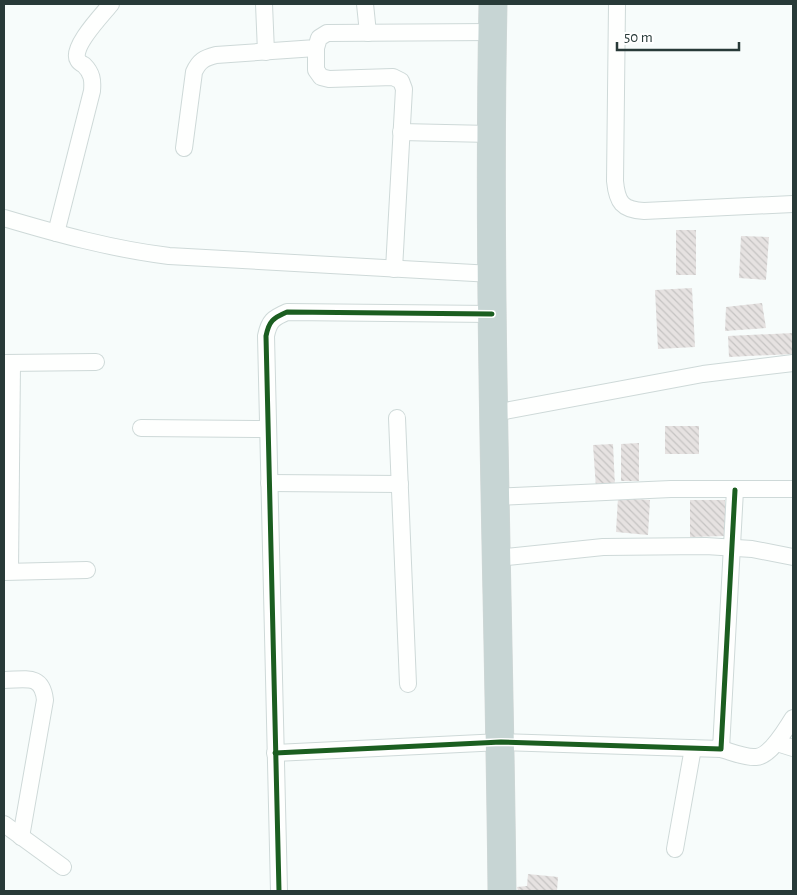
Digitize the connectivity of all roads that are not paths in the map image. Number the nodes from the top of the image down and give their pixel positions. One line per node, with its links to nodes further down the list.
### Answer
1 (112, 4): 15 (street)
2 (264, 4): 9 (street)
3 (365, 4): 7 (street)
4 (493, 4): 6 (highway)
5 (617, 4): 13 (street)
6 (492, 32): 7 (street); 11 (highway)
7 (368, 33): 8 (street)
8 (316, 48): 9 (street); 10 (street)
9 (266, 52): 12 (street)
10 (401, 132): 11 (street); 16 (street)
11 (490, 134): 17 (highway)
12 (184, 148)
13 (793, 204)
14 (4, 218): 15 (street)
15 (56, 233): 16 (street)
16 (394, 269): 17 (street)
17 (492, 274): 18 (highway)
18 (492, 314): 22 (highway); 25 (street)
19 (96, 362): 21 (street)
20 (793, 362): 22 (street)
21 (8, 363): 35 (street)
22 (494, 413): 30 (highway)
23 (397, 418): 27 (street)
24 (141, 428): 25 (street)
25 (268, 429): 26 (street)
26 (269, 483): 27 (street); 44 (street)
27 (400, 484): 37 (street)
28 (793, 489): 29 (street)
29 (735, 490): 30 (street); 31 (street)
30 (494, 497): 33 (highway)
31 (732, 547): 32 (street); 33 (street); 43 (street)
32 (793, 557)
33 (497, 558): 39 (highway)
34 (87, 570): 35 (street)
35 (7, 571)
36 (4, 680): 46 (street)
37 (408, 684)
38 (793, 718): 40 (street)
39 (501, 742): 41 (street); 44 (street); 50 (highway)
40 (777, 743): 42 (street); 43 (street)
41 (693, 748): 43 (street); 47 (street)
42 (793, 748)
43 (721, 749)
44 (275, 753): 49 (street)
45 (4, 824): 46 (street)
46 (21, 837): 48 (street)
47 (675, 849)
48 (63, 867)
49 (279, 891)
50 (502, 891)

